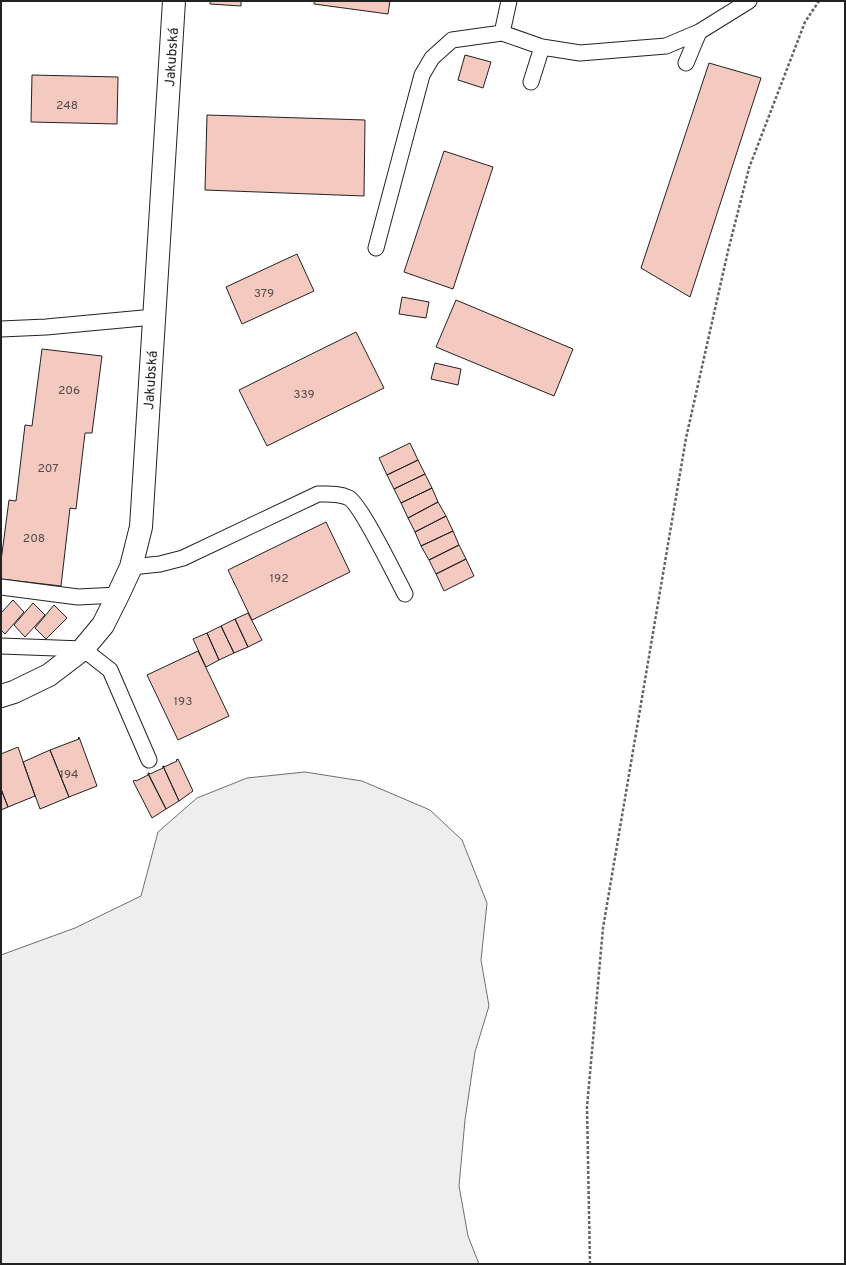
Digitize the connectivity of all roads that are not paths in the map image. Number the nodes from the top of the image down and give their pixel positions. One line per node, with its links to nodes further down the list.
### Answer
1 (174, 1): 10 (street, Jakubská)
2 (508, 1): 5 (lane)
3 (749, 1): 4 (lane)
4 (699, 32): 6 (lane); 7 (lane)
5 (502, 33): 6 (lane); 9 (lane)
6 (542, 47): 8 (lane)
7 (686, 63)
8 (531, 82)
9 (376, 248)
10 (154, 317): 11 (lane); 12 (street, Jakubská)
11 (1, 329)
12 (131, 567): 14 (lane); 15 (street, Jakubská)
13 (1, 587): 15 (lane)
14 (405, 594)
15 (118, 595): 17 (street, Jakubská)
16 (1, 646): 17 (lane)
17 (84, 649): 18 (street, Jakubská); 19 (lane)
18 (1, 696)
19 (149, 760)

